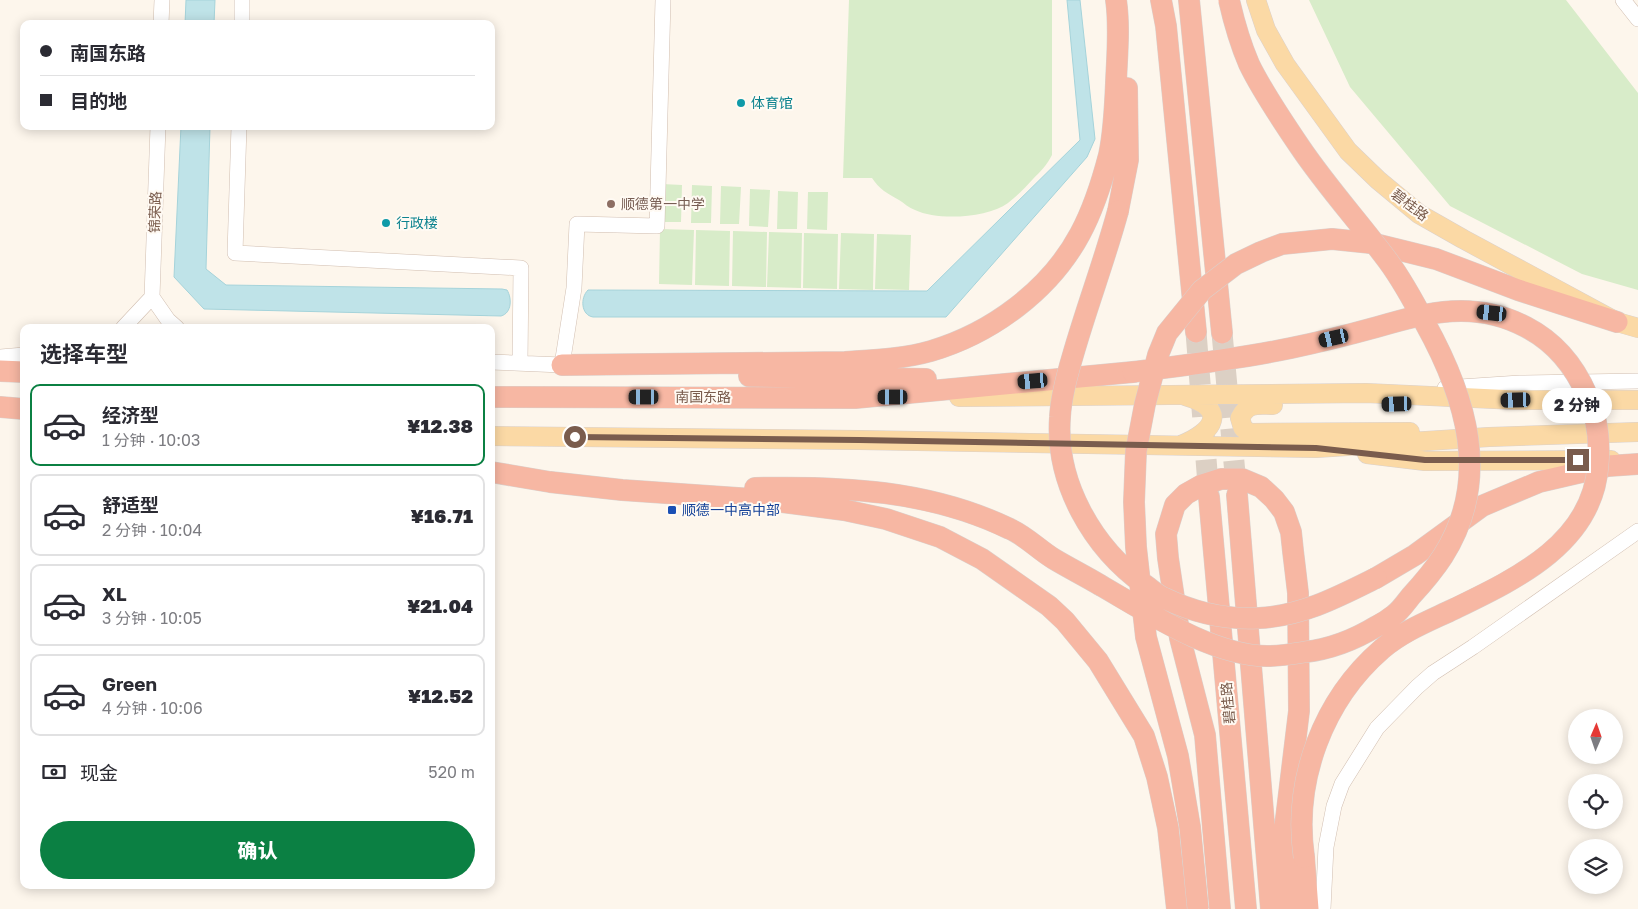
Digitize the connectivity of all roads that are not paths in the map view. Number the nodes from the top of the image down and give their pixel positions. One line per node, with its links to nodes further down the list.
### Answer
1 (162, 0): 11 (street)
2 (242, 0): 12 (street)
3 (663, 0): 26 (street)
4 (1161, 0): 20 (highway)
5 (1189, 0): 21 (highway)
6 (1229, 0): 47 (highway, bridge)
7 (1256, 0): 16 (main road, 碧桂路)
8 (1623, 0): 10 (street)
9 (1117, 8): 26 (highway); 45 (highway, bridge)
10 (1638, 18)
11 (161, 20)
12 (242, 20)
13 (158, 130): 15 (street, 锦荣路)
14 (239, 130): 25 (street)
15 (152, 297): 17 (street); 18 (street)
16 (1617, 322): 19 (main road, 碧桂路); 52 (highway, bridge)
17 (127, 324)
18 (172, 324)
19 (1638, 328)
20 (1196, 332)
21 (1222, 333)
22 (20, 355): 23 (street)
23 (0, 357)
24 (495, 362): 25 (street)
25 (520, 363): 26 (street)
26 (562, 365): 29 (highway)
27 (0, 371): 28 (highway)
28 (20, 372)
29 (1033, 381): 34 (highway, 南国东路); 57 (highway, bridge)
30 (1638, 381): 31 (street)
31 (1366, 393): 32 (main road); 35 (main road)
32 (1180, 395): 34 (main road); 42 (main road)
33 (495, 397): 34 (highway, 南国东路)
34 (855, 398)
35 (1516, 400): 36 (main road); 41 (main road)
36 (1638, 400)
37 (0, 407): 38 (highway)
38 (20, 409)
39 (1638, 432): 41 (main road)
40 (495, 436): 42 (main road)
41 (1489, 437): 43 (main road)
42 (1180, 446): 43 (main road)
43 (1316, 448): 44 (main road)
44 (1638, 459)
45 (1638, 464)
46 (495, 473): 47 (highway)
47 (622, 490): 51 (highway)
48 (1237, 495): 55 (highway)
49 (1209, 497): 54 (highway, 碧桂路)
50 (1638, 531): 58 (street)
51 (1178, 909)
52 (1198, 909)
53 (1220, 909): 56 (highway)
54 (1246, 909)
55 (1271, 909)
56 (1287, 909)
57 (1308, 909)
58 (1323, 909)

